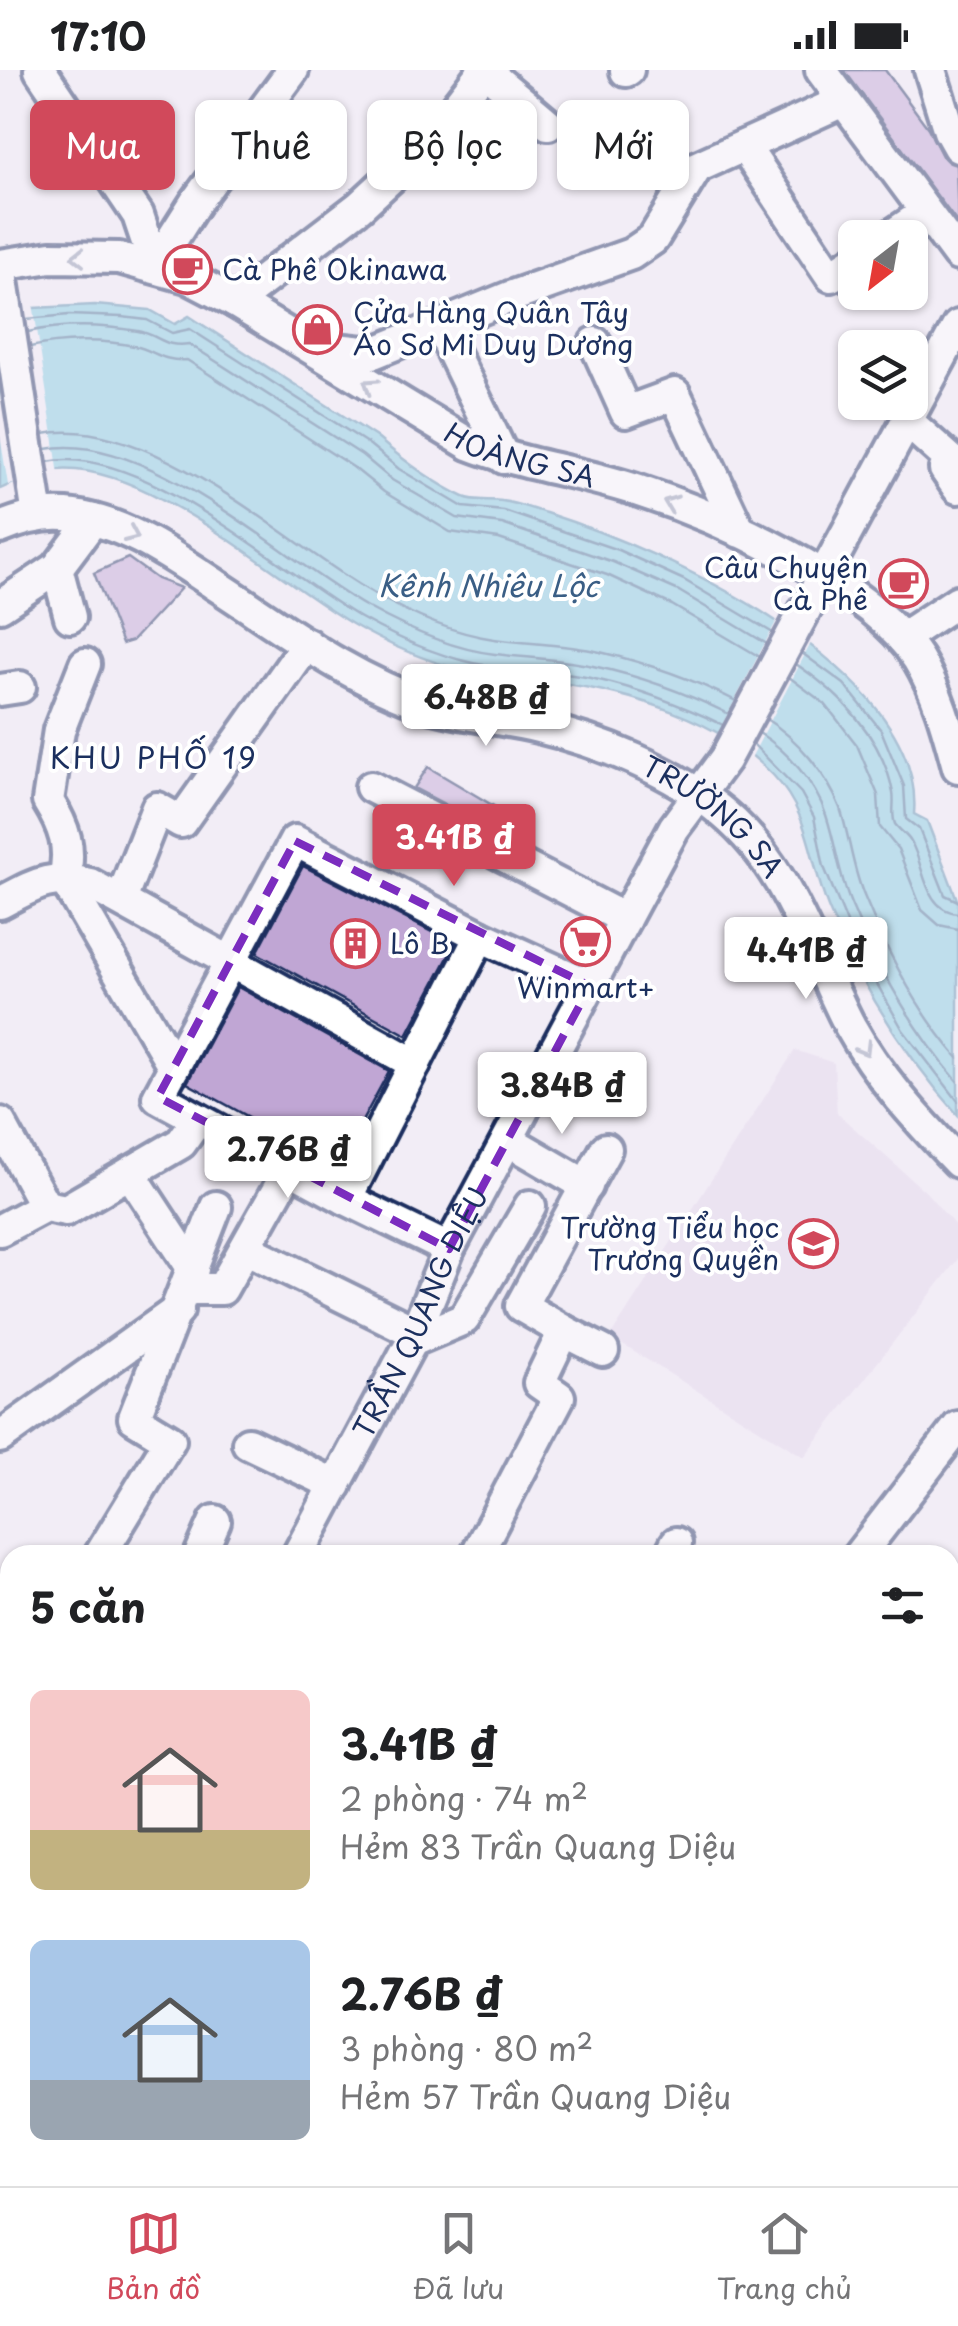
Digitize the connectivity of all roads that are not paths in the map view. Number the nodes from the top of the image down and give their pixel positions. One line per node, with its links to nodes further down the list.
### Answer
1 (40, 70): 13 (street)
2 (293, 70): 13 (street)
3 (484, 70): 7 (street); 16 (street)
4 (821, 70): 6 (street)
5 (930, 70): 9 (street)
6 (844, 101): 8 (street); 10 (street)
7 (548, 124)
8 (744, 146): 14 (street); 17 (street)
9 (958, 147)
10 (925, 213): 11 (street); 12 (street)
11 (915, 220)
12 (958, 256)
13 (156, 266): 15 (street, HOÀNG SA, one-way to 15); 16 (street, HOÀNG SA)
14 (838, 271)
15 (2, 276): 24 (street)
16 (235, 302): 20 (street, HOÀNG SA)
17 (440, 326): 20 (street); 22 (street)
18 (958, 326): 21 (street)
19 (595, 343): 27 (street)
20 (309, 346): 22 (street, HOÀNG SA, one-way to 20)
21 (906, 421): 23 (street); 29 (street)
22 (504, 458): 27 (street, HOÀNG SA, one-way to 22)
23 (958, 488)
24 (38, 516): 25 (street, TRƯỜNG SA); 26 (street, TRƯỜNG SA)
25 (93, 520): 28 (street); 34 (street, TRƯỜNG SA, one-way to 34)
26 (0, 528)
27 (740, 532): 29 (street, HOÀNG SA)
28 (57, 568): 31 (street); 32 (street)
29 (822, 576): 33 (street, HOÀNG SA); 38 (street, TRẦN QUANG DIỆU)
30 (958, 601): 33 (street)
31 (0, 606)
32 (70, 616)
33 (902, 638): 36 (street, HOÀNG SA)
34 (307, 644): 38 (street, TRƯỜNG SA); 40 (street)
35 (85, 664): 39 (street)
36 (958, 766)
37 (372, 786): 42 (street)
38 (698, 795): 42 (street, TRẦN QUANG DIỆU); 52 (street, TRƯỜNG SA, one-way to 52)
39 (64, 878): 40 (street); 41 (street); 47 (street)
40 (121, 900): 44 (street)
41 (0, 903)
42 (625, 919): 45 (street, TRẦN QUANG DIỆU)
43 (480, 936): 44 (street); 45 (street); 46 (street)
44 (230, 962): 46 (street); 47 (street)
45 (590, 986): 50 (street, TRẦN QUANG DIỆU)
46 (415, 1064): 56 (street)
47 (174, 1067): 48 (street)
48 (198, 1119): 53 (street); 54 (street)
49 (0, 1123): 57 (street)
50 (508, 1140): 55 (street); 61 (street, TRẦN QUANG DIỆU)
51 (606, 1149): 55 (street)
52 (958, 1162)
53 (290, 1168): 56 (street); 62 (street)
54 (130, 1174): 57 (street); 63 (street)
55 (587, 1186): 64 (street)
56 (346, 1198): 61 (street)
57 (45, 1206): 60 (street)
58 (530, 1206): 65 (street)
59 (216, 1207): 63 (street)
60 (0, 1230)
61 (448, 1248): 65 (street, TRẦN QUANG DIỆU)
62 (248, 1249): 63 (street); 65 (street)
63 (185, 1289): 68 (street); 72 (street)
64 (564, 1331): 66 (street); 75 (street)
65 (413, 1336): 70 (street, TRẦN QUANG DIỆU)
66 (603, 1351)
67 (958, 1427): 76 (street)
68 (0, 1437)
69 (248, 1443): 70 (street)
70 (336, 1485): 74 (street, TRẦN QUANG DIỆU)
71 (215, 1521): 73 (street)
72 (106, 1545)
73 (204, 1545)
74 (303, 1545)
75 (481, 1545)
76 (867, 1545)

